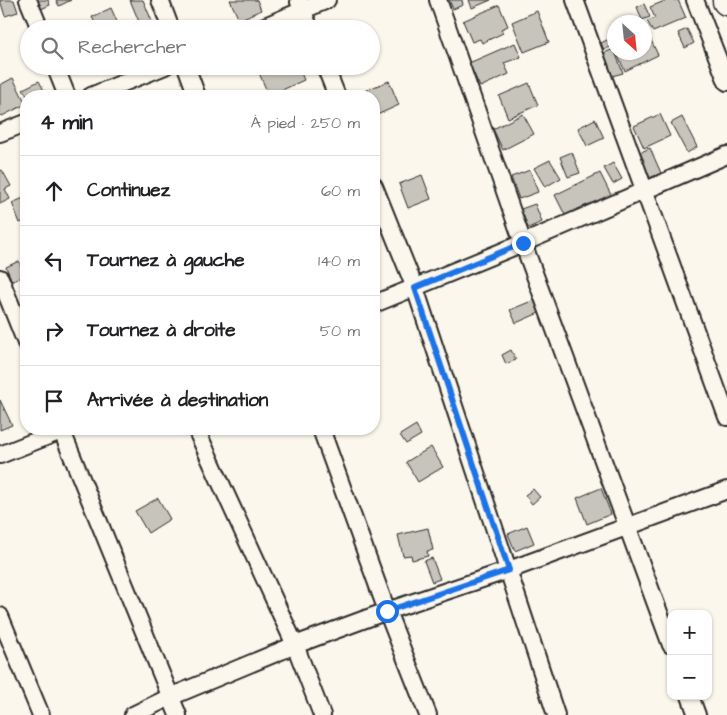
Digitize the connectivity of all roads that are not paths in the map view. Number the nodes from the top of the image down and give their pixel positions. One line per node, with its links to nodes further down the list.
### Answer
1 (28, 0): 8 (street)
2 (160, 0): 9 (street)
3 (327, 0): 7 (street)
4 (438, 0): 26 (street)
5 (575, 0): 24 (street)
6 (695, 0): 16 (street)
7 (300, 5): 10 (street); 11 (street)
8 (36, 20)
9 (168, 20)
10 (274, 20)
11 (306, 20)
12 (59, 75): 17 (street)
13 (143, 75): 18 (street)
14 (189, 75): 19 (street)
15 (329, 75): 20 (street)
16 (727, 82)
17 (65, 90)
18 (106, 90)
19 (195, 90)
20 (335, 90)
21 (20, 126): 22 (street)
22 (0, 134)
23 (727, 155): 24 (street)
24 (645, 191): 26 (street); 31 (street)
25 (380, 201): 28 (street)
26 (523, 243): 28 (street); 38 (street)
27 (0, 278): 30 (street)
28 (415, 288): 29 (street); 39 (street)
29 (380, 302)
30 (20, 328)
31 (727, 417)
32 (48, 435): 36 (street)
33 (65, 435): 44 (street)
34 (199, 435): 43 (street)
35 (323, 435): 40 (street)
36 (0, 455)
37 (727, 490): 38 (street)
38 (626, 526): 39 (street); 42 (street)
39 (509, 570): 40 (street); 51 (street)
40 (387, 611): 43 (street); 50 (street)
41 (0, 616): 46 (street)
42 (667, 634)
43 (295, 646): 44 (street); 49 (street)
44 (170, 697): 47 (street); 48 (street)
45 (691, 700): 52 (street)
46 (41, 715)
47 (134, 715)
48 (178, 715)
49 (322, 715)
50 (428, 715)
51 (556, 715)
52 (697, 715)

